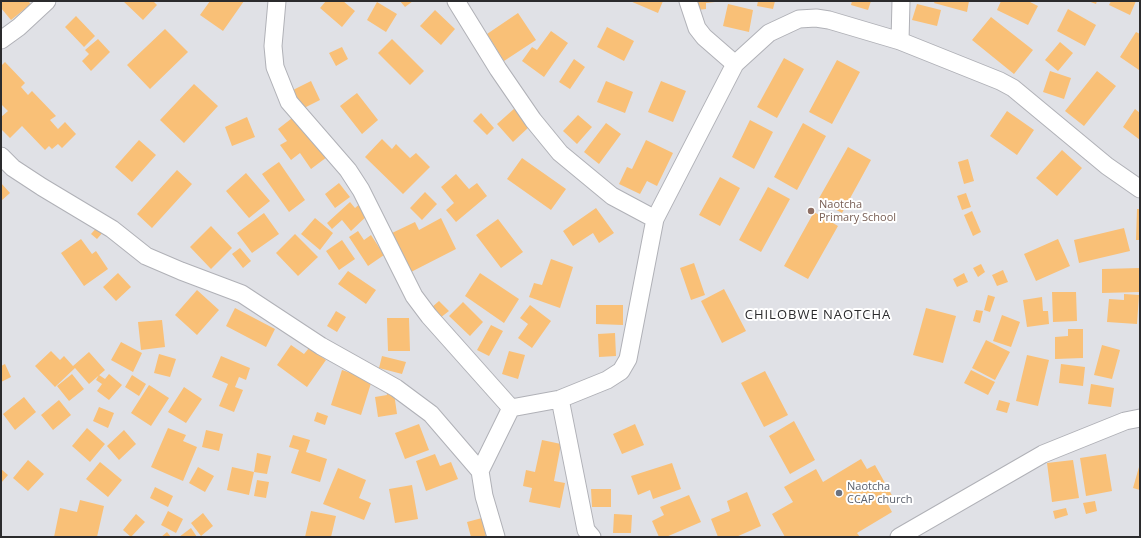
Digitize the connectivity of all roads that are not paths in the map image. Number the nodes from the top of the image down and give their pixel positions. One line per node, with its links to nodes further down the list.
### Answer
1 (47, 1): 6 (street)
2 (277, 1): 13 (street)
3 (456, 1): 11 (street)
4 (688, 1): 8 (street)
5 (901, 1): 7 (street)
6 (1, 40)
7 (900, 41): 8 (street); 10 (street)
8 (735, 64): 11 (street)
9 (1, 156): 15 (street)
10 (1140, 189)
11 (655, 219): 12 (street)
12 (560, 399): 13 (street); 17 (street)
13 (511, 408): 15 (street)
14 (1140, 418): 18 (street)
15 (480, 471): 16 (street)
16 (496, 537)
17 (592, 537)
18 (899, 537)

